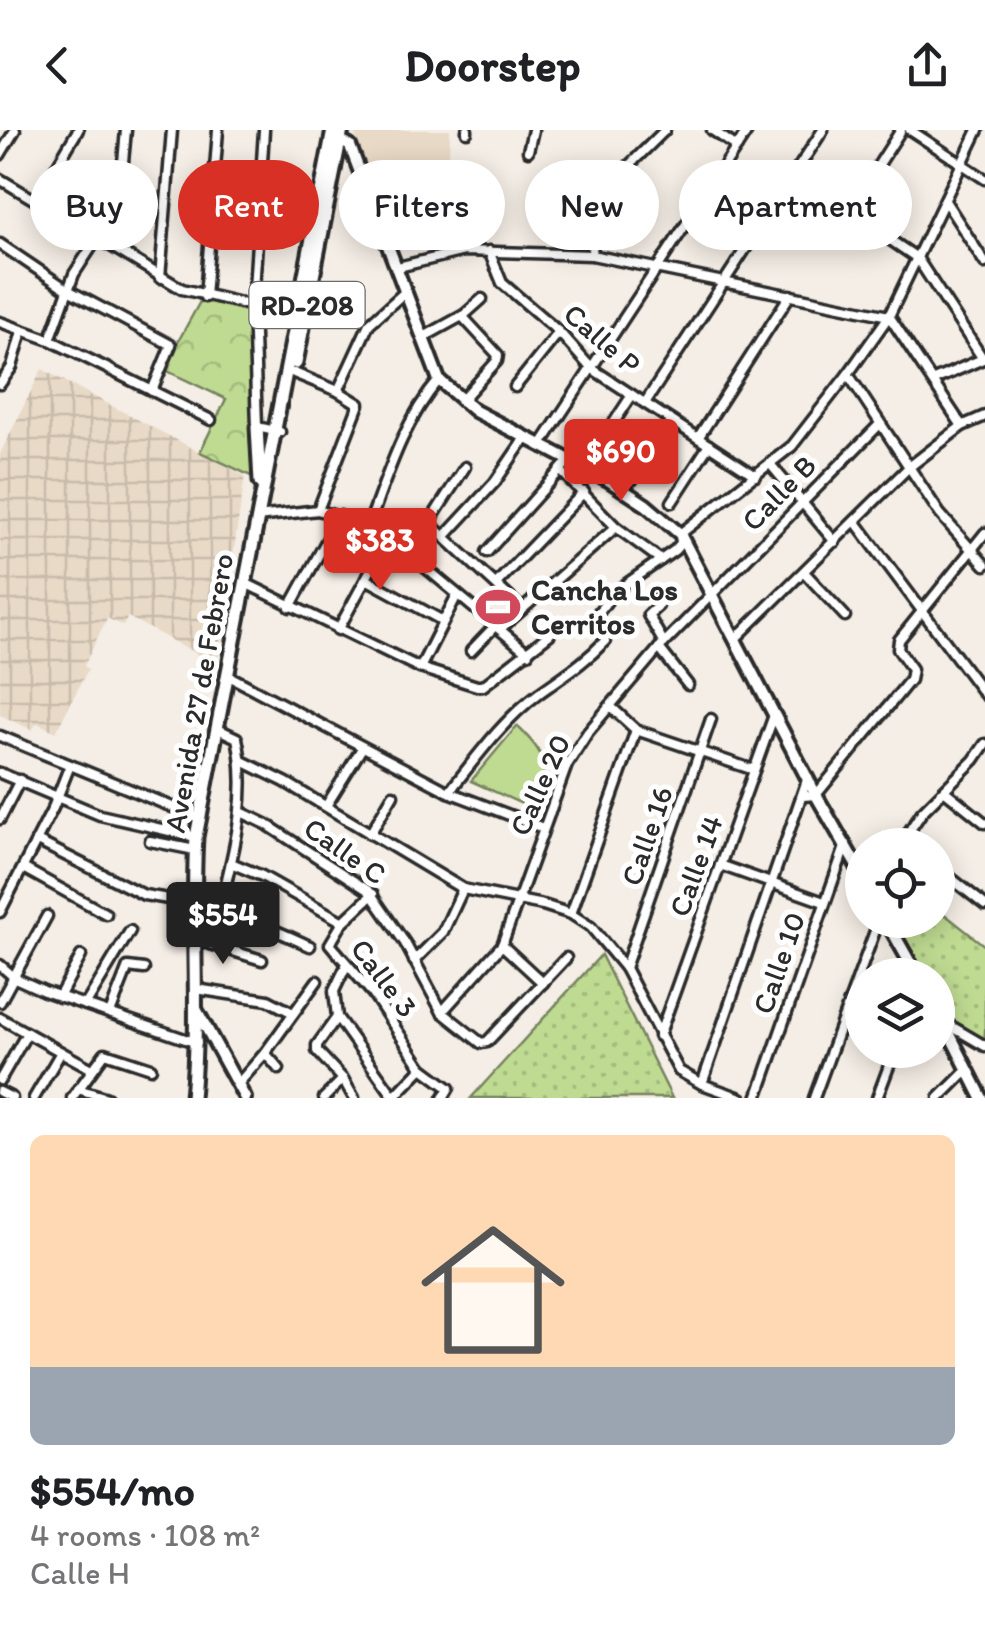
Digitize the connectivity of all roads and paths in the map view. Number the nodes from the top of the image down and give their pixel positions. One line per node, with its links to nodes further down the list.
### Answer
1 (16, 130): 18 (street)
2 (78, 130): 19 (street)
3 (126, 130): 20 (street)
4 (172, 130): 35 (street)
5 (218, 130): 40 (street)
6 (264, 130): 42 (street)
7 (533, 130): 17 (street)
8 (665, 130): 30 (street)
9 (712, 130): 16 (street)
10 (748, 130): 16 (street)
11 (823, 130): 36 (street)
12 (901, 130): 31 (street)
13 (910, 130): 21 (street)
14 (978, 130): 21 (street)
15 (337, 134): 33 (street); 52 (main road, Avenida 27 de Febrero / RD-208); 69 (main road, Avenida 27 de Febrero / RD-208)
16 (737, 147): 34 (street)
17 (528, 150)
18 (0, 155)
19 (60, 160)
20 (123, 160)
21 (962, 164): 23 (street); 25 (street)
22 (0, 179): 24 (street)
23 (985, 179)
24 (30, 197)
25 (945, 201): 31 (street); 32 (street)
26 (0, 244): 37 (street)
27 (90, 250): 37 (street)
28 (115, 250): 35 (street)
29 (489, 251): 30 (street); 33 (street); 47 (street, Calle P)
30 (592, 255): 34 (street)
31 (917, 258): 44 (street); 50 (street)
32 (985, 262)
33 (398, 267): 38 (street)
34 (659, 267): 36 (street); 51 (street)
35 (160, 278): 40 (street)
36 (724, 281): 39 (street); 62 (street)
37 (68, 290): 49 (street); 58 (street)
38 (406, 292): 48 (street); 59 (street)
39 (790, 294): 44 (street); 71 (street)
40 (205, 296): 42 (street)
41 (482, 299): 43 (street)
42 (253, 306): 68 (street)
43 (462, 316): 48 (street); 61 (street)
44 (889, 316): 53 (street); 55 (street)
45 (0, 322): 46 (street)
46 (22, 331): 49 (street); 56 (street)
47 (559, 332): 51 (street, Calle P); 57 (street)
48 (422, 338): 54 (street)
49 (50, 340): 58 (street)
50 (984, 358): 55 (street)
51 (592, 368): 60 (street, Calle P); 73 (street)
52 (294, 374): 59 (street); 69 (main road, Avenida 27 de Febrero / RD-208)
53 (848, 374): 66 (street); 75 (street)
54 (439, 380): 61 (street); 90 (street)
55 (934, 380): 67 (street)
56 (1, 382)
57 (515, 388)
58 (152, 390): 64 (street)
59 (338, 390): 85 (street)
60 (632, 395): 62 (street, Calle P); 74 (street)
61 (461, 401): 70 (street)
62 (645, 404): 65 (street, Calle P)
63 (985, 416): 67 (street)
64 (211, 420)
65 (671, 420): 71 (street, Calle P); 80 (street)
66 (880, 424): 78 (street); 84 (street, Calle B)
67 (962, 426): 78 (street)
68 (257, 427): 69 (street); 82 (main road)
69 (277, 432): 82 (main road, Avenida 27 de Febrero / RD-208)
70 (525, 438): 73 (street); 94 (street)
71 (698, 438): 72 (street, Calle P)
72 (709, 445): 79 (street, Calle P); 83 (street)
73 (540, 446): 76 (street)
74 (592, 456)
75 (771, 465): 79 (street); 84 (street)
76 (564, 466): 81 (street); 93 (street); 98 (street)
77 (465, 467): 89 (street)
78 (908, 468): 88 (street); 97 (street)
79 (756, 476): 93 (street)
80 (632, 480)
81 (584, 492): 91 (street); 105 (street)
82 (260, 501): 87 (main road, Avenida 27 de Febrero / RD-208)
83 (672, 502)
84 (800, 502): 96 (street); 108 (street, Calle B)
85 (318, 510): 86 (street); 87 (street)
86 (340, 516): 90 (street); 109 (street)
87 (257, 517): 104 (main road, Avenida 27 de Febrero / RD-208)
88 (855, 521): 96 (street); 111 (street)
89 (429, 524): 94 (street); 99 (street)
90 (368, 527): 95 (street)
91 (616, 527): 100 (street); 110 (street)
92 (985, 533): 97 (street)
93 (680, 534): 100 (street); 108 (street)
94 (446, 536): 105 (street)
95 (388, 538): 99 (street); 103 (street)
96 (836, 542): 102 (street)
97 (971, 549): 101 (street); 111 (street)
98 (487, 552)
99 (409, 554): 106 (street)
100 (661, 560): 113 (street)
101 (985, 565)
102 (804, 572): 112 (street); 118 (street)
103 (366, 579): 114 (street); 116 (street)
104 (244, 583): 109 (street); 124 (main road, Avenida 27 de Febrero / RD-208)
105 (496, 584): 110 (street)
106 (457, 595): 114 (street); 115 (street)
107 (660, 595): 120 (street)
108 (712, 596): 118 (street); 120 (street, Calle 20)
109 (290, 607): 116 (street)
110 (521, 608): 115 (street)
111 (922, 610): 126 (street); 144 (street)
112 (845, 616)
113 (593, 620)
114 (443, 621): 123 (street)
115 (497, 627): 121 (street); 122 (street)
116 (338, 630): 123 (street)
117 (550, 634): 122 (street)
118 (735, 639): 128 (street)
119 (606, 642): 143 (street)
120 (662, 646): 125 (street); 127 (street, Calle 20)
121 (470, 651)
122 (528, 653): 123 (street)
123 (420, 668)
124 (227, 675): 130 (main road, Avenida 27 de Febrero / RD-208); 134 (street)
125 (688, 684)
126 (985, 695)
127 (610, 706): 131 (street); 154 (street, Calle 20)
128 (775, 712): 138 (street, Calle 14); 140 (street)
129 (710, 719): 135 (street, Calle 16)
130 (216, 728): 136 (street); 151 (main road, Avenida 27 de Febrero / RD-208)
131 (636, 730): 135 (street); 178 (street)
132 (0, 736): 137 (street)
133 (985, 744): 142 (street)
134 (362, 748): 143 (street); 149 (street)
135 (700, 752): 138 (street); 192 (street, Calle 16)
136 (242, 761): 149 (street); 150 (street)
137 (70, 765): 146 (street); 151 (street)
138 (754, 770): 165 (street, Calle 14)
139 (0, 773): 141 (street)
140 (808, 778): 144 (street); 147 (street)
141 (20, 780): 146 (street); 148 (street)
142 (944, 791): 153 (street); 155 (street)
143 (448, 792): 154 (street)
144 (816, 794): 147 (street); 159 (street)
145 (393, 795): 156 (street)
146 (58, 796): 157 (street); 160 (street)
147 (803, 796): 168 (street)
148 (3, 806): 152 (street)
149 (326, 806): 156 (street)
150 (241, 812): 163 (street); 170 (street, Calle C)
151 (199, 818): 160 (main road, Avenida 27 de Febrero / RD-208)
152 (0, 819)
153 (985, 823)
154 (543, 828): 171 (street, Calle 20)
155 (913, 828)
156 (370, 834): 169 (street)
157 (38, 840): 166 (street); 174 (street)
158 (150, 841): 160 (street)
159 (845, 842)
160 (196, 844): 174 (main road, Avenida 27 de Febrero / RD-208)
161 (845, 846): 162 (street, Calle 10)
162 (839, 861): 164 (street); 172 (street, Calle 10)
163 (231, 863): 176 (street); 180 (street)
164 (845, 864)
165 (720, 865): 168 (street); 209 (street, Calle 14)
166 (23, 868): 175 (street); 177 (street)
167 (955, 881): 173 (street)
168 (771, 884): 172 (street); 224 (street)
169 (463, 889): 171 (street); 189 (street)
170 (373, 894): 180 (street, Calle 3); 189 (street, Calle C)
171 (518, 899): 178 (street); 184 (street, Calle 20)
172 (824, 902): 238 (street, Calle 10)
173 (985, 904)
174 (193, 908): 176 (street); 183 (main road, Avenida 27 de Febrero / RD-208)
175 (0, 912)
176 (219, 912): 185 (street)
177 (106, 914)
178 (571, 914): 192 (street)
179 (47, 916): 194 (street)
180 (344, 922): 190 (street, Calle 3)
181 (130, 931): 200 (street)
182 (876, 938): 239 (street)
183 (194, 939): 188 (street); 197 (main road, Avenida 27 de Febrero / RD-208)
184 (502, 945): 196 (street); 202 (street, Calle 20)
185 (310, 946)
186 (81, 956): 198 (street)
187 (566, 958): 196 (street)
188 (262, 960)
189 (414, 961): 202 (street, Calle C)
190 (348, 964): 205 (street); 217 (street, Calle 3)
191 (0, 965): 194 (street)
192 (626, 968): 209 (street)
193 (144, 970): 203 (street)
194 (16, 978): 198 (street); 199 (street)
195 (317, 981): 204 (street)
196 (542, 983): 202 (street, Calle C)
197 (196, 989): 201 (main road, Avenida 27 de Febrero / RD-208); 204 (street)
198 (59, 996): 200 (street)
199 (0, 1002)
200 (86, 1004): 203 (street)
201 (196, 1010): 210 (main road, Avenida 27 de Febrero / RD-208); 223 (street)
202 (442, 1012)
203 (110, 1013): 210 (street)
204 (293, 1013): 214 (street)
205 (337, 1017): 221 (street); 235 (street)
206 (0, 1018): 208 (street)
207 (955, 1031): 211 (street)
208 (27, 1033): 213 (street); 222 (street)
209 (660, 1036): 224 (street)
210 (197, 1043): 231 (main road, Avenida 27 de Febrero / RD-208)
211 (985, 1046)
212 (955, 1049): 220 (street)
213 (62, 1052): 215 (street); 228 (street)
214 (266, 1054): 219 (street); 223 (street)
215 (92, 1068): 216 (street); 225 (street)
216 (151, 1068)
217 (422, 1068): 235 (street); 236 (street, Calle 3)
218 (888, 1068): 240 (street)
219 (280, 1069)
220 (967, 1070): 241 (street); 242 (street)
221 (343, 1079): 233 (street); 234 (street)
222 (0, 1080)
223 (238, 1084): 232 (street)
224 (702, 1084): 237 (street)
225 (78, 1089): 229 (street); 230 (street)
226 (0, 1092): 227 (street)
227 (12, 1098)
228 (34, 1098)
229 (72, 1098)
230 (106, 1098)
231 (192, 1098)
232 (245, 1098)
233 (324, 1098)
234 (354, 1098)
235 (394, 1098)
236 (443, 1098)
237 (742, 1098)
238 (756, 1098)
239 (814, 1098)
240 (877, 1098)
241 (938, 1098)
242 (982, 1098)

